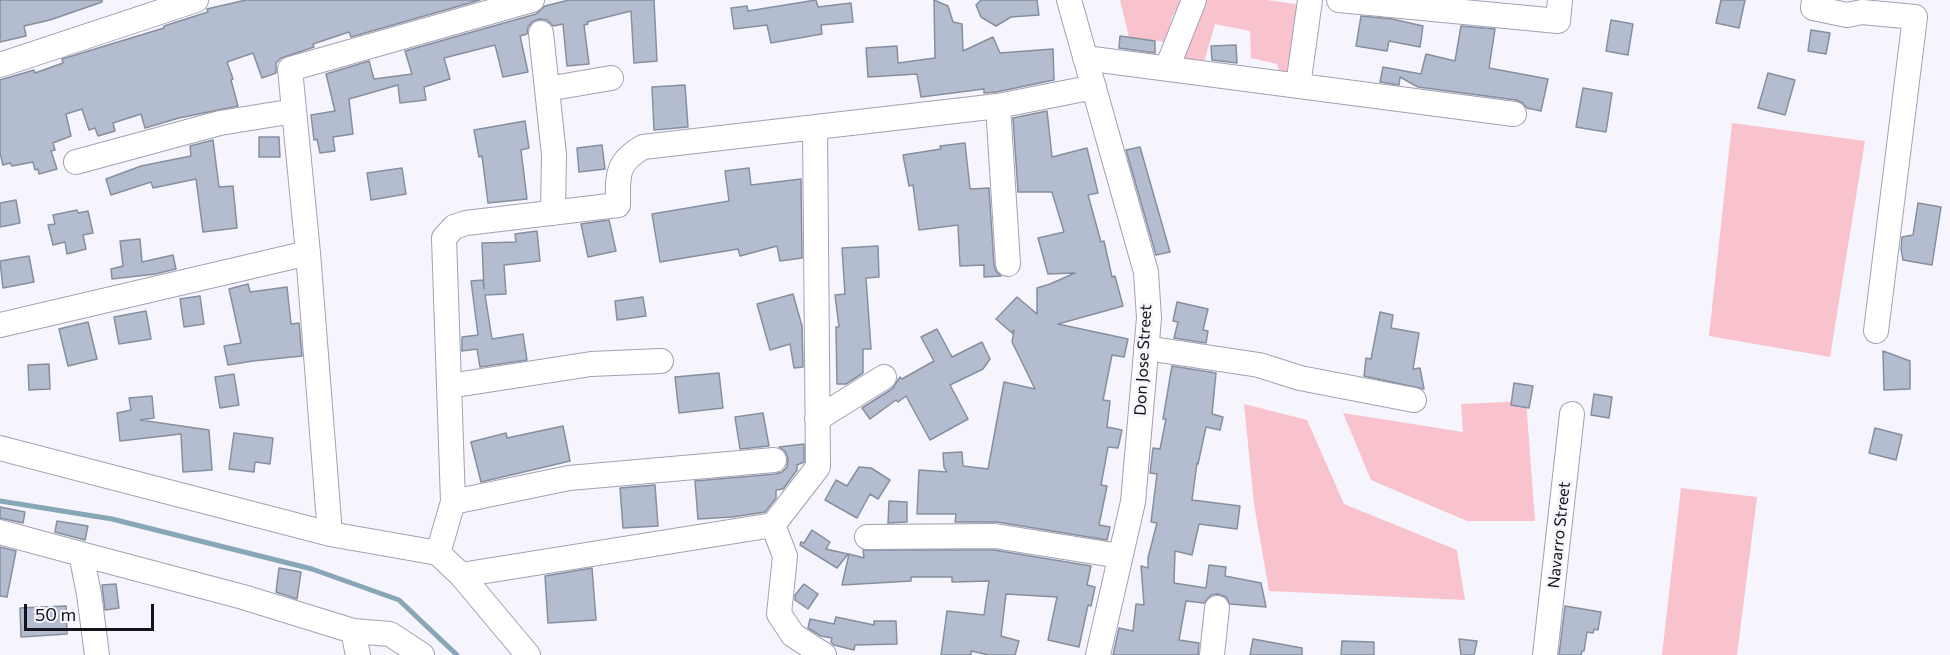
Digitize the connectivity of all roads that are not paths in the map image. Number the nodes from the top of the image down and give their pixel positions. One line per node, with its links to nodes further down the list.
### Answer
1 (196, 0): 11 (street)
2 (532, 0): 18 (street)
3 (1069, 0): 10 (street, Don Jose Street)
4 (1194, 0): 12 (street)
5 (1310, 0): 14 (street)
6 (1339, 0): 7 (street)
7 (1560, 0)
8 (1814, 0): 26 (street)
9 (541, 33): 16 (street)
10 (1085, 58): 12 (street); 15 (street, Don Jose Street)
11 (0, 65)
12 (1167, 68): 14 (street)
13 (611, 78): 16 (street)
14 (1298, 86): 19 (street)
15 (1094, 87): 17 (street); 27 (street, Don Jose Street)
16 (547, 89): 22 (street)
17 (998, 106): 20 (street); 24 (street)
18 (294, 111): 21 (street); 23 (street)
19 (1514, 114)
20 (815, 128): 22 (street); 33 (street)
21 (76, 162)
22 (554, 213): 30 (street)
23 (308, 253): 25 (street); 39 (street)
24 (1008, 264)
25 (0, 325)
26 (1876, 331)
27 (1146, 348): 31 (street); 43 (street, Don Jose Street)
28 (661, 361): 30 (street)
29 (884, 377): 33 (street)
30 (449, 386): 36 (street)
31 (1414, 400)
32 (1572, 414): 54 (street, Navarro Street)
33 (818, 419): 37 (street)
34 (0, 448): 39 (street)
35 (774, 460): 36 (street)
36 (453, 502): 41 (street)
37 (773, 525): 44 (street); 51 (street)
38 (0, 532): 42 (street)
39 (330, 534): 41 (street)
40 (867, 537): 43 (street)
41 (438, 553): 44 (street)
42 (81, 554): 46 (street); 47 (street)
43 (1120, 556): 52 (street, Don Jose Street)
44 (461, 575): 50 (street)
45 (1217, 608): 53 (street)
46 (353, 631): 48 (street); 49 (street)
47 (97, 655)
48 (358, 655)
49 (422, 655)
50 (528, 655)
51 (824, 655)
52 (1098, 655)
53 (1212, 655)
54 (1545, 655)

